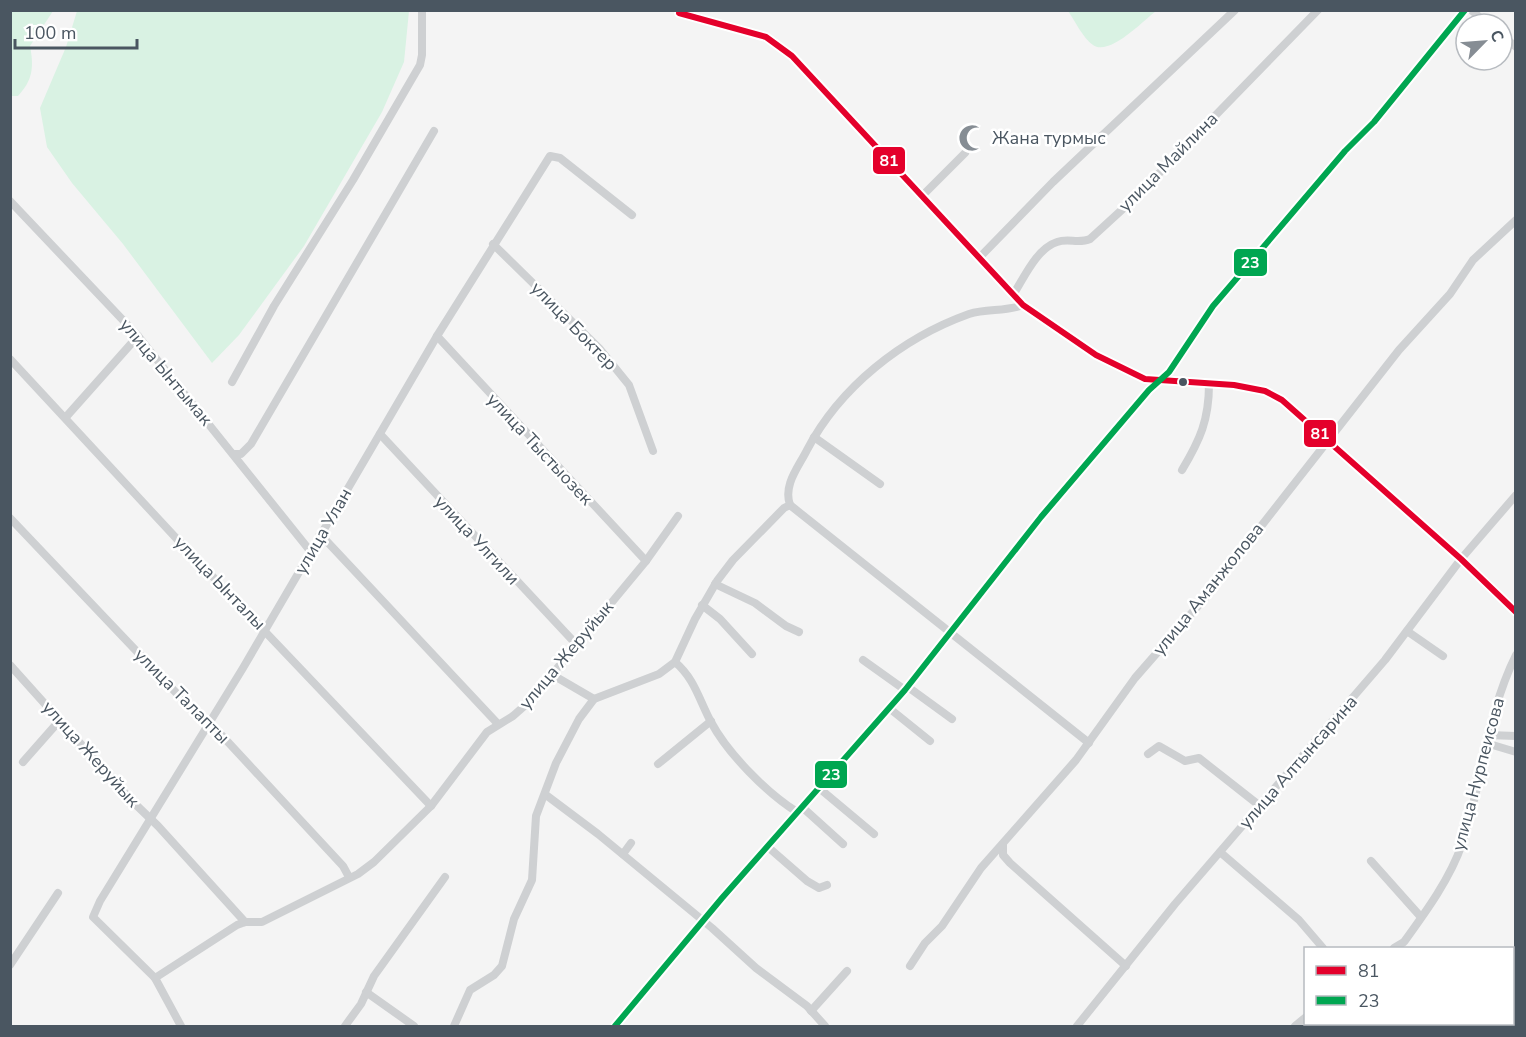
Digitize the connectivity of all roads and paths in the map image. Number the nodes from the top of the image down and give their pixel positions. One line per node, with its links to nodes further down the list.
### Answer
1 (422, 10): 19 (street)
2 (1235, 10): 13 (street)
3 (1318, 10): 14 (street, улица Майлина)
4 (1465, 10): 20 (street)
5 (683, 13): 8 (street)
6 (434, 131): 27 (street)
7 (965, 153): 8 (street)
8 (922, 195): 13 (street)
9 (10, 201): 16 (street, улица Ынтымак)
10 (632, 215): 12 (street, улица Улан)
11 (1515, 220): 25 (street, улица Аманжолова)
12 (494, 244): 17 (street, улица Улан); 26 (street, улица Боктер)
13 (979, 258): 14 (street)
14 (1013, 295): 15 (street)
15 (1023, 305): 20 (street); 24 (street)
16 (138, 336): 22 (street); 27 (street, улица Ынтымак)
17 (436, 336): 23 (street, улица Улан); 37 (street, улица Тыстыозек)
18 (10, 359): 22 (street, улица Ынталы)
19 (232, 382)
20 (1159, 382): 21 (street); 42 (street)
21 (1209, 384): 25 (street); 28 (street)
22 (66, 417): 41 (street, улица Ынталы)
23 (380, 434): 34 (street, улица Улан); 45 (street, улица Улгили)
24 (814, 437): 29 (street); 31 (street)
25 (1328, 441): 36 (street); 64 (street, улица Аманжолова)
26 (653, 451)
27 (234, 454): 35 (street, улица Ынтымак)
28 (1182, 470)
29 (880, 484)
30 (1515, 495): 36 (street, улица Алтынсарина)
31 (790, 505): 38 (street); 42 (street)
32 (678, 516): 37 (street, улица Жеруйык)
33 (10, 518): 60 (street, улица Талапты)
34 (320, 534): 35 (street, улица Улан); 59 (street)
35 (311, 552): 41 (street, улица Улан)
36 (1461, 560): 40 (street); 43 (street, улица Алтынсарина)
37 (646, 561): 45 (street, улица Жеруйык)
38 (715, 584): 39 (street); 44 (street)
39 (702, 605): 46 (street); 50 (street)
40 (1515, 612)
41 (265, 629): 60 (street, улица Улан); 71 (street, улица Ынталы)
42 (949, 631): 53 (street); 64 (street)
43 (1407, 631): 48 (street); 72 (street, улица Алтынсарина)
44 (799, 632)
45 (576, 644): 52 (street, улица Жеруйык)
46 (752, 654)
47 (1515, 655): 62 (street, улица Нурпеисова)
48 (1443, 656)
49 (863, 660): 53 (street)
50 (675, 663): 54 (street); 58 (street)
51 (10, 665): 57 (street, улица Жеруйык)
52 (551, 674): 54 (street); 59 (street, улица Жеруйык)
53 (906, 688): 55 (street); 56 (street)
54 (594, 699): 70 (street)
55 (889, 708): 63 (street); 69 (street)
56 (952, 719)
57 (60, 720): 67 (street); 74 (street, улица Жеруйык)
58 (711, 721): 68 (street); 73 (street)
59 (498, 724): 71 (street, улица Жеруйык)
60 (207, 725): 74 (street, улица Улан); 84 (street, улица Талапты)
61 (1515, 736): 62 (street)
62 (1487, 739): 65 (street); 87 (street, улица Нурпеисова)
63 (930, 741)
64 (1089, 743): 78 (street, улица Аманжолова)
65 (1515, 752)
66 (1148, 754): 72 (street)
67 (22, 762)
68 (658, 764)
69 (819, 788): 73 (street); 75 (street)
70 (546, 795): 81 (street); 102 (street)
71 (431, 806): 84 (street, улица Жеруйык)
72 (1260, 806): 80 (street, улица Алтынсарина)
73 (800, 810): 77 (street); 79 (street)
74 (151, 820): 88 (street, улица Жеруйык); 96 (street, улица Улан)
75 (874, 834)
76 (631, 843): 81 (street)
77 (843, 844)
78 (1003, 845): 93 (street, улица Аманжолова); 94 (street)
79 (768, 847): 85 (street); 89 (street)
80 (1220, 852): 90 (street); 94 (street, улица Алтынсарина)
81 (623, 854): 89 (street)
82 (1371, 861): 87 (street)
83 (445, 877): 97 (street)
84 (349, 878): 88 (street, улица Жеруйык)
85 (827, 885)
86 (58, 893): 92 (street)
87 (1420, 916): 91 (street, улица Нурпеисова)
88 (245, 922): 96 (street, улица Жеруйык)
89 (703, 922): 98 (street); 103 (street)
90 (1322, 947)
91 (1396, 947)
92 (10, 965)
93 (910, 966)
94 (1126, 966): 105 (street, улица Алтынсарина)
95 (847, 971): 98 (street)
96 (155, 978): 99 (street)
97 (366, 992): 100 (street); 101 (street)
98 (811, 1011): 104 (street)
99 (181, 1026)
100 (345, 1026)
101 (414, 1026)
102 (454, 1026)
103 (615, 1026)
104 (825, 1026)
105 (1077, 1026)

